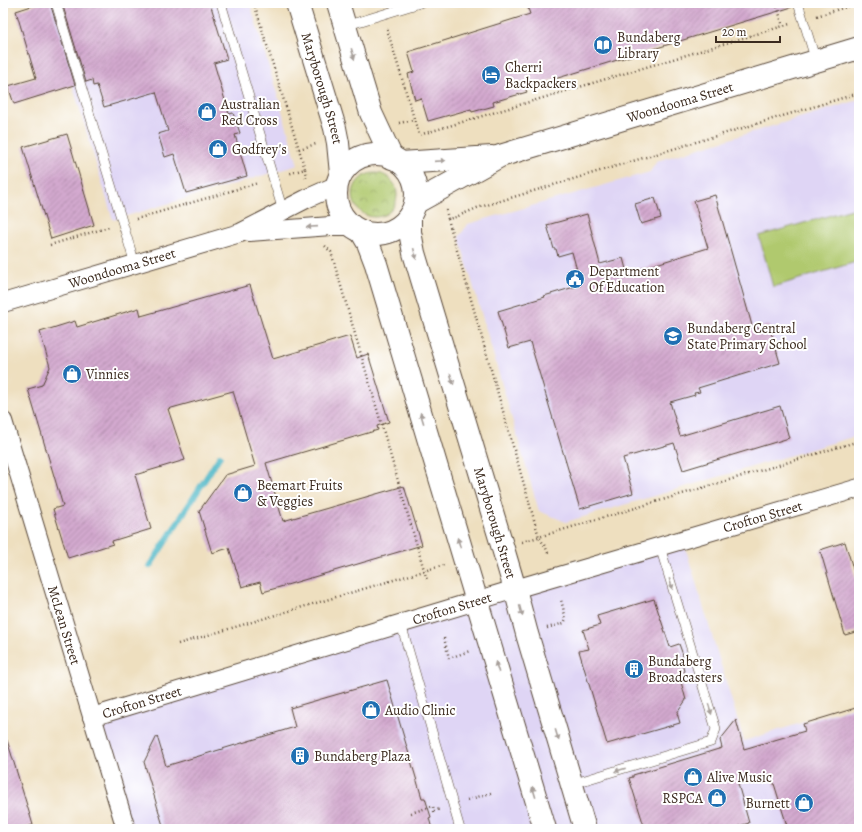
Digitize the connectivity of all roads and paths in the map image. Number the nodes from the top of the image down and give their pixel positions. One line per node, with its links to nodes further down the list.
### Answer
1 (56, 3): 25 (lane)
2 (221, 3): 21 (lane)
3 (254, 3): 18 (path)
4 (297, 3): 22 (street, Maryborough Street)
5 (338, 3): 12 (street)
6 (420, 3): 10 (lane)
7 (776, 3): 13 (path)
8 (798, 3): 11 (lane)
9 (859, 3): 11 (path)
10 (382, 14): 12 (lane); 13 (path)
11 (803, 20): 13 (path); 15 (lane)
12 (345, 26): 20 (street, one-way to 20)
13 (783, 26)
14 (859, 48): 15 (street, Woondooma Street)
15 (816, 61): 19 (street, Woondooma Street)
16 (859, 93): 35 (path)
17 (322, 142): 18 (path)
18 (299, 149): 21 (path)
19 (500, 156): 20 (street, Woondooma Street, one-way to 19); 23 (street, Woondooma Street)
20 (397, 161): 22 (street); 23 (street)
21 (273, 178): 24 (lane); 25 (path)
22 (339, 180): 24 (street, Woondooma Street); 26 (street)
23 (412, 209): 26 (street); 42 (street, Maryborough Street, one-way to 42)
24 (283, 211): 27 (street, Woondooma Street)
25 (122, 223): 28 (path); 30 (lane)
26 (356, 229): 27 (street, Woondooma Street, one-way to 27); 44 (street, one-way to 26)
27 (240, 232): 30 (street, Woondooma Street)
28 (50, 245)
29 (324, 246): 40 (path)
30 (134, 264): 31 (street, Woondooma Street)
31 (3, 303)
32 (3, 421): 50 (street, McLean Street)
33 (859, 441): 35 (path)
34 (859, 488): 37 (street, Crofton Street)
35 (539, 537): 36 (path); 38 (path)
36 (518, 544)
37 (660, 547): 42 (street, Crofton Street); 51 (lane, one-way to 51)
38 (548, 554)
39 (447, 564): 40 (path)
40 (424, 571): 41 (path); 48 (path)
41 (427, 580)
42 (515, 590): 44 (street, Crofton Street); 51 (street, Maryborough Street, one-way to 51)
43 (561, 600): 46 (path)
44 (476, 601): 45 (street, Crofton Street); 54 (street, one-way to 44)
45 (401, 624): 50 (street, Crofton Street); 53 (lane)
46 (544, 629)
47 (444, 638): 49 (path)
48 (178, 644)
49 (472, 651)
50 (92, 717): 52 (street, McLean Street)
51 (572, 784): 55 (street, Maryborough Street)
52 (126, 829)
53 (460, 829)
54 (545, 829)
55 (585, 829)

